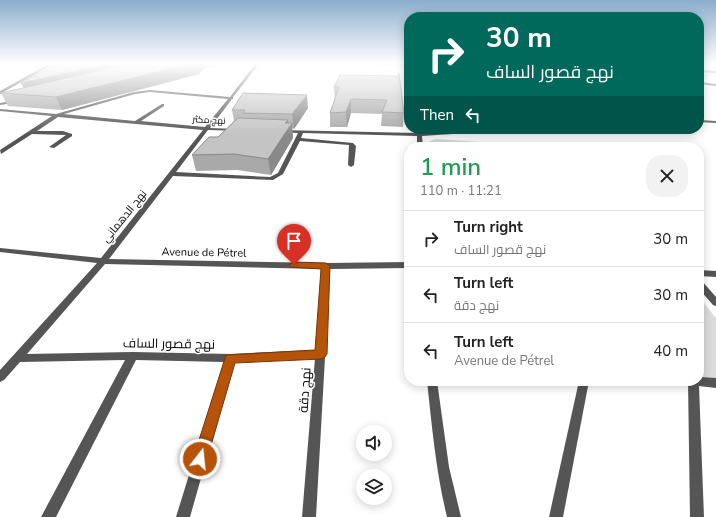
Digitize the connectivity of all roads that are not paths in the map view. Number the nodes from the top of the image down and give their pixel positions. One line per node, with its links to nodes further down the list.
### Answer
1 (10, 87): 3 (street)
2 (240, 87): 5 (street, نهج الدهماني)
3 (0, 93)
4 (23, 98): 6 (street)
5 (232, 98): 9 (street); 13 (street, نهج الدهماني)
6 (1, 101)
7 (162, 105): 11 (street)
8 (0, 110): 9 (street, نهج مكثر)
9 (57, 115): 11 (street, نهج مكثر); 17 (street)
10 (704, 121): 12 (street)
11 (137, 122): 13 (street, نهج مكثر)
12 (716, 122)
13 (208, 129): 14 (street, نهج مكثر); 23 (street, نهج الدهماني)
14 (247, 130)
15 (278, 131): 16 (street)
16 (302, 131): 18 (street); 19 (street)
17 (30, 132): 20 (street); 21 (street)
18 (404, 132)
19 (298, 139): 22 (street); 23 (street)
20 (52, 147)
21 (1, 152)
22 (351, 165)
23 (172, 174): 25 (street, نهج الدهماني)
24 (0, 250): 25 (street, Avenue de Pétrel)
25 (103, 261): 27 (street, Avenue de Pétrel); 34 (street, نهج الدهماني)
26 (404, 265): 27 (street, Avenue de Pétrel)
27 (326, 266): 32 (street, نهج دقة)
28 (704, 273): 29 (street)
29 (716, 274)
30 (704, 289): 31 (street)
31 (716, 303)
32 (321, 354): 35 (street, نهج قصور الساف); 44 (street, نهج دقة)
33 (133, 356): 34 (street, نهج قصور الساف); 35 (street, نهج قصور الساف); 42 (street)
34 (16, 358): 36 (street, نهج الدهماني)
35 (230, 358): 43 (street)
36 (0, 377)
37 (704, 382): 38 (street)
38 (716, 384)
39 (433, 386): 45 (street)
40 (583, 386): 46 (street)
41 (693, 386): 47 (street)
42 (48, 517)
43 (183, 517)
44 (308, 517)
45 (454, 517)
46 (556, 517)
47 (697, 517)

